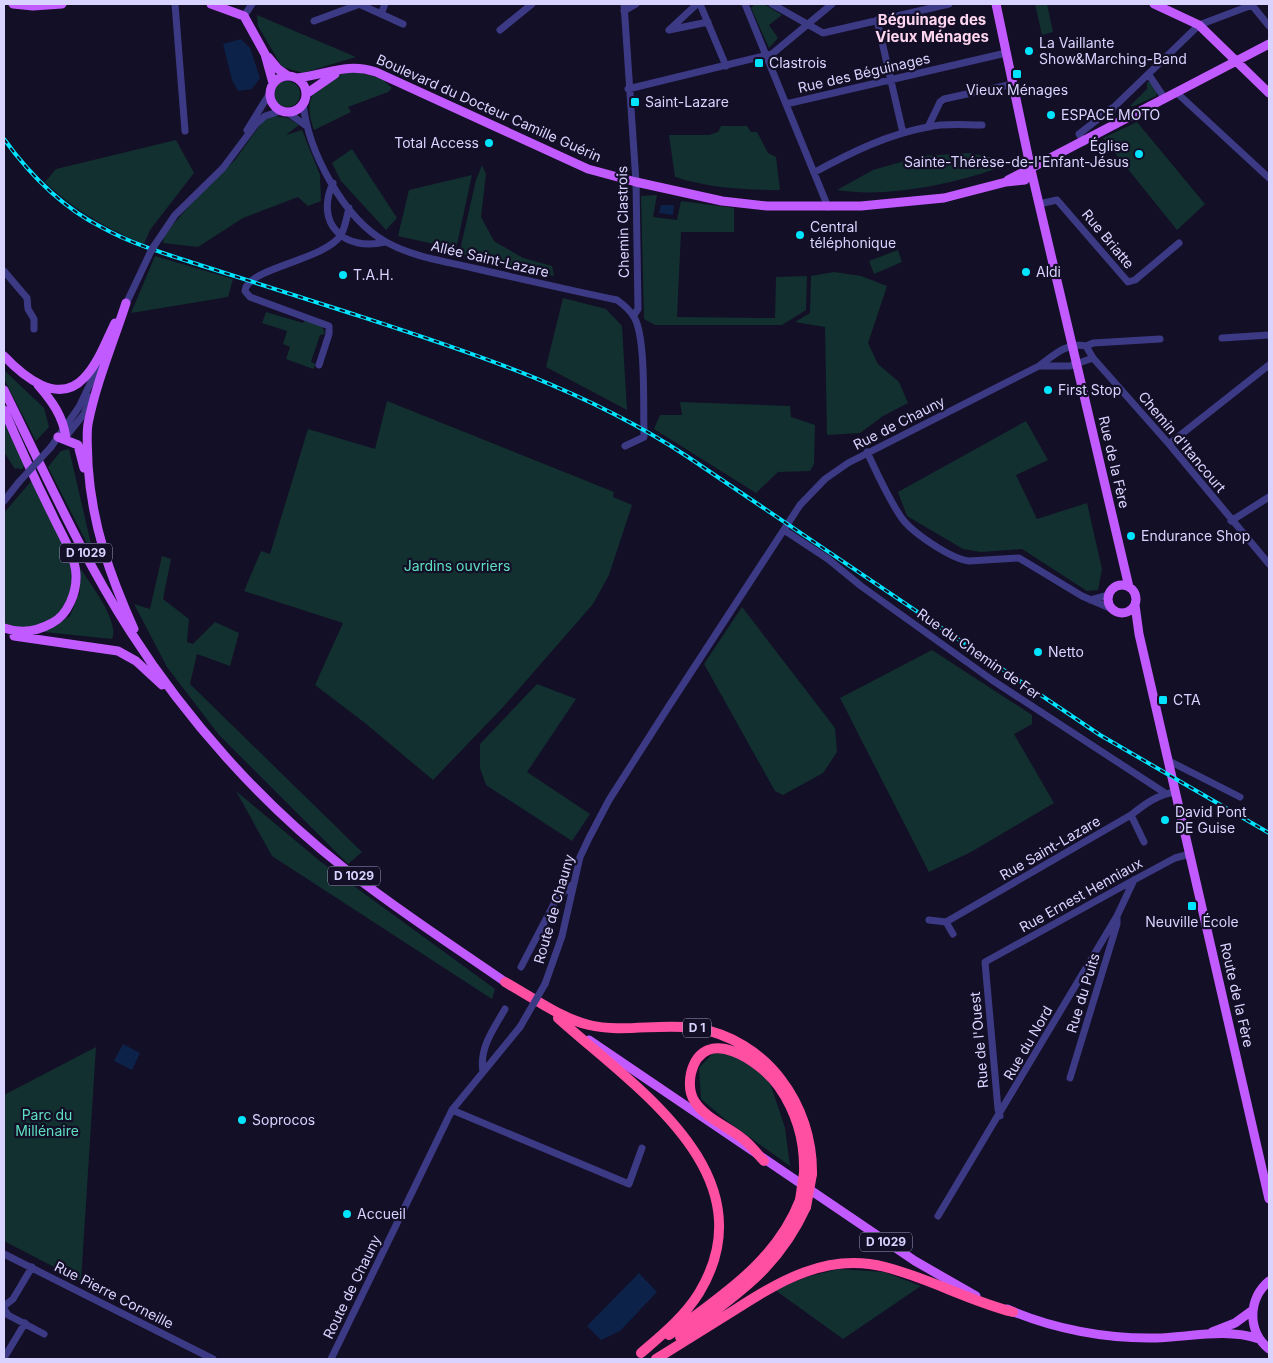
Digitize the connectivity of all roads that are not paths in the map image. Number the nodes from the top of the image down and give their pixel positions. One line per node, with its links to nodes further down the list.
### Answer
1 (13, 4): 2 (main road)
2 (62, 4)
3 (175, 4): 54 (street)
4 (211, 4): 20 (main road)
5 (252, 4): 20 (street)
6 (360, 4): 19 (street); 22 (street)
7 (385, 4): 19 (street)
8 (532, 4): 28 (street)
9 (636, 4): 18 (street)
10 (699, 4): 23 (street); 23 (street)
11 (745, 4): 32 (street)
12 (772, 4): 25 (street)
13 (832, 4): 25 (street)
14 (949, 4): 21 (street)
15 (996, 4): 31 (main road, Rue de la Fère)
16 (1154, 4): 26 (main road)
17 (1252, 4): 26 (street); 27 (street)
18 (624, 7): 41 (street, Chemin Clastrois)
19 (381, 14): 24 (street)
20 (244, 16): 30 (main road)
21 (877, 20): 25 (street); 38 (street)
22 (314, 21)
23 (708, 22): 34 (street)
24 (403, 24)
25 (807, 25): 32 (street)
26 (1198, 25): 33 (main road); 36 (street)
27 (1269, 26)
28 (500, 30)
29 (1269, 44): 33 (main road, Boulevard du Docteur Camille Guérin)
30 (265, 54): 37 (main road); 39 (main road)
31 (1006, 54): 38 (street, Rue des Béguinages); 40 (main road, Rue de la Fère)
32 (767, 56): 34 (street); 47 (street)
33 (1237, 61): 42 (main road, Boulevard du Docteur Camille Guérin); 44 (main road)
34 (726, 66): 41 (street)
35 (346, 67): 37 (main road, Boulevard du Docteur Camille Guérin); 45 (main road); 61 (main road, Boulevard du Docteur Camille Guérin)
36 (1148, 75): 46 (street); 48 (street)
37 (292, 77): 39 (main road); 45 (main road)
38 (891, 80): 47 (street, Rue des Béguinages); 55 (street)
39 (273, 83): 43 (main road)
40 (1013, 84): 53 (street); 58 (main road, Rue de la Fère)
41 (628, 89): 61 (street, Chemin Clastrois)
42 (1177, 92): 46 (main road, Boulevard du Docteur Camille Guérin); 60 (street)
43 (270, 93): 49 (main road); 56 (street)
44 (1269, 93)
45 (305, 99): 49 (main road); 50 (street)
46 (1165, 99): 52 (main road, Boulevard du Docteur Camille Guérin)
47 (786, 104): 59 (street)
48 (1112, 108): 52 (street); 57 (street)
49 (284, 111): 50 (street); 56 (street)
50 (305, 125): 62 (street, Allée Saint-Lazare)
51 (982, 125): 53 (street)
52 (1116, 125): 57 (main road, Boulevard du Docteur Camille Guérin)
53 (928, 127): 55 (street)
54 (185, 131)
55 (903, 133): 59 (street)
56 (242, 142): 70 (street)
57 (1084, 142): 58 (main road, Boulevard du Docteur Camille Guérin)
58 (1032, 170): 63 (main road, Rue de la Fère); 64 (main road, Boulevard du Docteur Camille Guérin)
59 (815, 172): 64 (street)
60 (1269, 178)
61 (636, 182): 64 (main road, Boulevard du Docteur Camille Guérin); 71 (street, Chemin Clastrois)
62 (333, 183): 65 (street, Allée Saint-Lazare); 66 (street)
63 (1039, 204): 68 (street, Rue Briatte); 76 (main road, Rue de la Fère)
64 (828, 207)
65 (349, 208): 66 (street); 67 (street, Allée Saint-Lazare)
66 (340, 235): 67 (street); 81 (street)
67 (385, 242): 71 (street, Allée Saint-Lazare)
68 (1179, 243)
69 (4, 271): 72 (street)
70 (126, 304): 78 (street); 85 (main road); 94 (main road)
71 (634, 315): 91 (street, Chemin Clastrois)
72 (34, 329)
73 (1269, 335): 75 (street)
74 (1160, 338): 77 (street)
75 (1222, 338)
76 (1072, 345): 77 (street); 82 (main road, Rue de la Fère); 84 (street, Rue de Chauny)
77 (1086, 346): 80 (street, Chemin d'Itancourt)
78 (106, 352): 88 (street); 89 (street)
79 (4, 356): 85 (main road)
80 (1093, 358): 82 (street); 90 (street, Chemin d'Itancourt)
81 (319, 365)
82 (1077, 365): 84 (street, Rue de Chauny); 98 (main road, Rue de la Fère)
83 (1269, 365): 90 (street)
84 (1039, 366): 92 (street, Rue de Chauny)
85 (34, 381): 88 (main road)
86 (4, 390): 110 (main road, D 1029)
87 (4, 410): 107 (main road)
88 (64, 428): 89 (main road)
89 (62, 437): 94 (main road); 95 (street, bridge)
90 (1169, 444): 96 (street, Chemin d'Itancourt)
91 (625, 446)
92 (867, 452): 97 (street, Rue de Chauny); 103 (street)
93 (1269, 497): 96 (street)
94 (90, 498): 110 (main road)
95 (4, 501)
96 (1231, 521): 99 (street, Chemin d'Itancourt)
97 (786, 527): 113 (street, Rue du Chemin de Fer); 120 (street, Route de Chauny)
98 (1120, 547): 100 (main road, Rue de la Fère); 101 (main road, Rue de la Fère)
99 (1269, 564)
100 (1117, 586): 101 (main road); 102 (main road)
101 (1129, 587): 104 (main road)
102 (1109, 595): 103 (street); 105 (main road)
103 (1090, 600): 105 (street)
104 (1135, 605): 106 (main road); 109 (main road)
105 (1112, 609): 106 (main road)
106 (1125, 613): 109 (main road)
107 (4, 628)
108 (4, 633): 111 (main road)
109 (1139, 634): 112 (main road)
110 (147, 656): 111 (main road, D 1029)
111 (184, 706): 127 (main road, D 1029)
112 (1169, 761): 114 (main road); 115 (street)
113 (1165, 793): 114 (street); 116 (street, Rue Saint-Lazare)
114 (1177, 795): 118 (main road, Route de la Fère)
115 (1240, 797)
116 (1131, 814): 117 (street); 123 (street, Rue Saint-Lazare)
117 (1144, 842)
118 (1190, 854): 119 (street, Rue Ernest Henniaux); 137 (main road, Route de la Fère)
119 (1134, 880): 121 (street, Rue du Nord); 125 (street, Rue Ernest Henniaux)
120 (573, 885): 126 (street); 130 (street, Route de Chauny, bridge)
121 (1117, 916): 131 (street, Rue du Puits); 133 (street, Rue du Nord)
122 (929, 920): 123 (street)
123 (946, 922): 124 (street)
124 (953, 934)
125 (986, 962): 133 (street, Rue de l'Ouest)
126 (521, 967)
127 (505, 982): 129 (main road, D 1029); 136 (highway, D 1)
128 (505, 1009): 130 (street)
129 (558, 1018): 135 (main road, D 1029); 151 (highway, D 1)
130 (484, 1072): 132 (street, Route de Chauny)
131 (1070, 1078)
132 (452, 1110): 134 (street); 154 (street, Route de Chauny)
133 (1000, 1116): 139 (street, Rue du Nord)
134 (642, 1148)
135 (764, 1161): 136 (highway, D 1); 145 (main road, D 1029)
136 (808, 1174): 138 (highway, D 1, bridge)
137 (1269, 1199)
138 (803, 1203): 151 (highway, D 1); 155 (highway, D 1)
139 (938, 1216)
140 (4, 1254): 141 (street, Rue Pierre Corneille)
141 (32, 1267): 143 (street); 153 (street, Rue Pierre Corneille)
142 (1269, 1281): 144 (main road)
143 (4, 1308): 146 (street)
144 (1253, 1310): 148 (main road, D 1029); 149 (main road)
145 (1014, 1312): 148 (main road, D 1029); 156 (highway)
146 (25, 1323): 147 (street); 152 (street)
147 (44, 1334)
148 (1202, 1334): 149 (main road, D 1029)
149 (1259, 1339): 150 (main road)
150 (1269, 1349)
151 (637, 1356)
152 (4, 1358)
153 (213, 1359)
154 (330, 1359)
155 (651, 1359)
156 (656, 1359)

